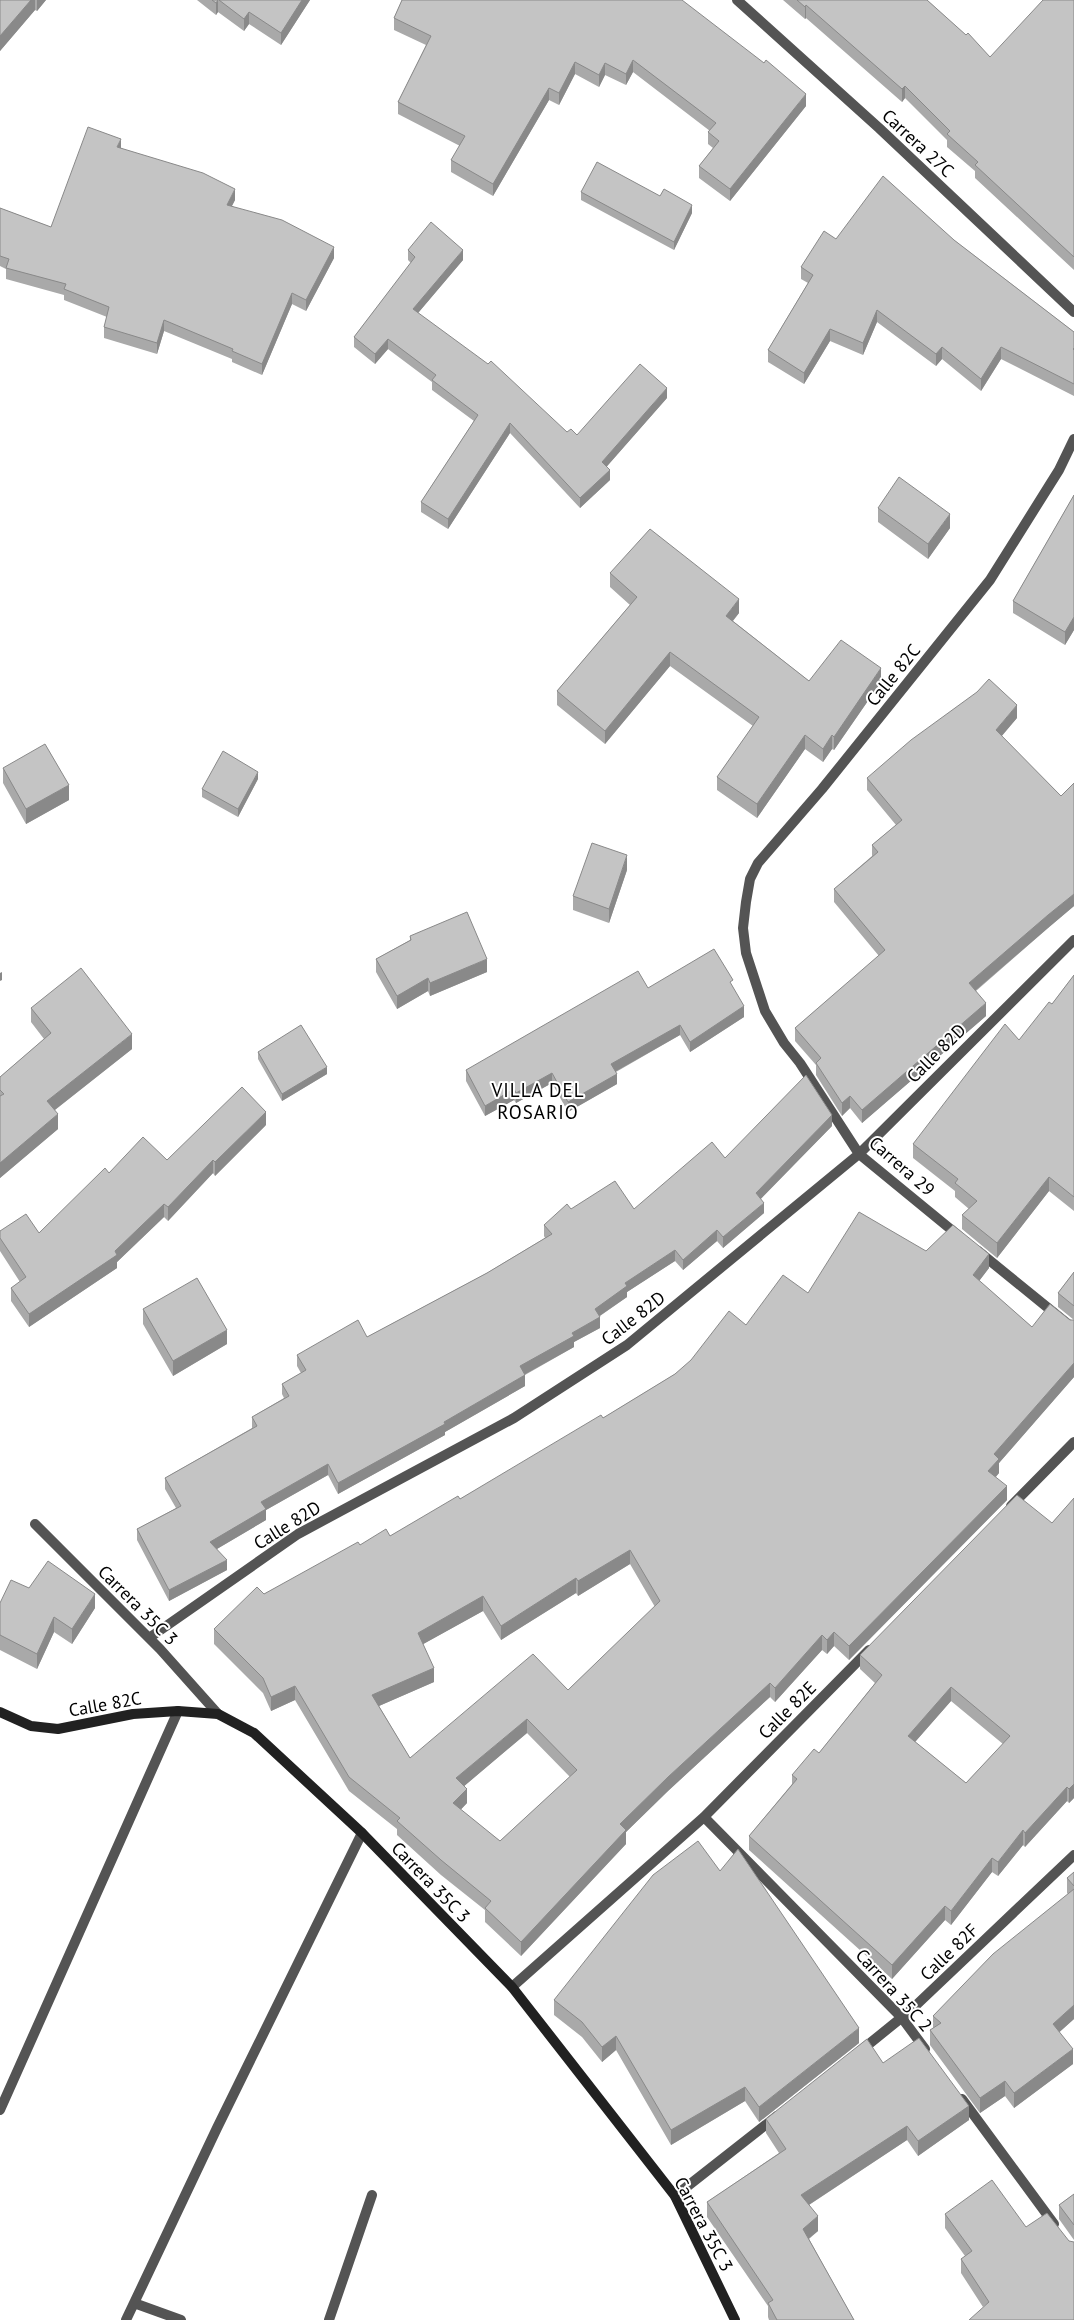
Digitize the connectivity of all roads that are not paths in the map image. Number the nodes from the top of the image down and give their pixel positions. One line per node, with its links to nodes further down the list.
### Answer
1 (737, 0): 2 (street, Carrera 27C)
2 (1074, 312)
3 (1074, 439): 4 (street, Calle 82C)
4 (744, 928): 6 (street, Carrera 29)
5 (1074, 940): 6 (street, Calle 82D)
6 (859, 1154): 7 (street, Carrera 29); 11 (street, Calle 82D)
7 (1074, 1329)
8 (1074, 1442): 9 (street)
9 (1004, 1513)
10 (35, 1524): 11 (street, Carrera 35C 3)
11 (149, 1638): 15 (street, Carrera 35C 3)
12 (878, 1640): 16 (street, Calle 82E)
13 (178, 1711): 14 (street, Calle 82C); 15 (street, Calle 82C); 24 (street)
14 (0, 1712)
15 (218, 1714): 17 (street, Carrera 35C 3)
16 (704, 1818): 19 (street, Calle 82E); 20 (street, Carrera 35C 2)
17 (362, 1833): 19 (street, Carrera 35C 3); 29 (street)
18 (1074, 1855): 20 (street, Calle 82F)
19 (512, 1988): 27 (street, Carrera 35C 3)
20 (902, 2018): 21 (street, Carrera 35C 2); 22 (street, Calle 82F)
21 (932, 2058)
22 (847, 2061)
23 (956, 2090): 28 (street)
24 (0, 2110)
25 (785, 2110): 27 (street)
26 (372, 2195): 32 (street)
27 (675, 2196): 33 (street, Carrera 35C 3)
28 (1062, 2235)
29 (134, 2303): 30 (street); 31 (street)
30 (126, 2320)
31 (181, 2320)
32 (329, 2320)
33 (735, 2320)

